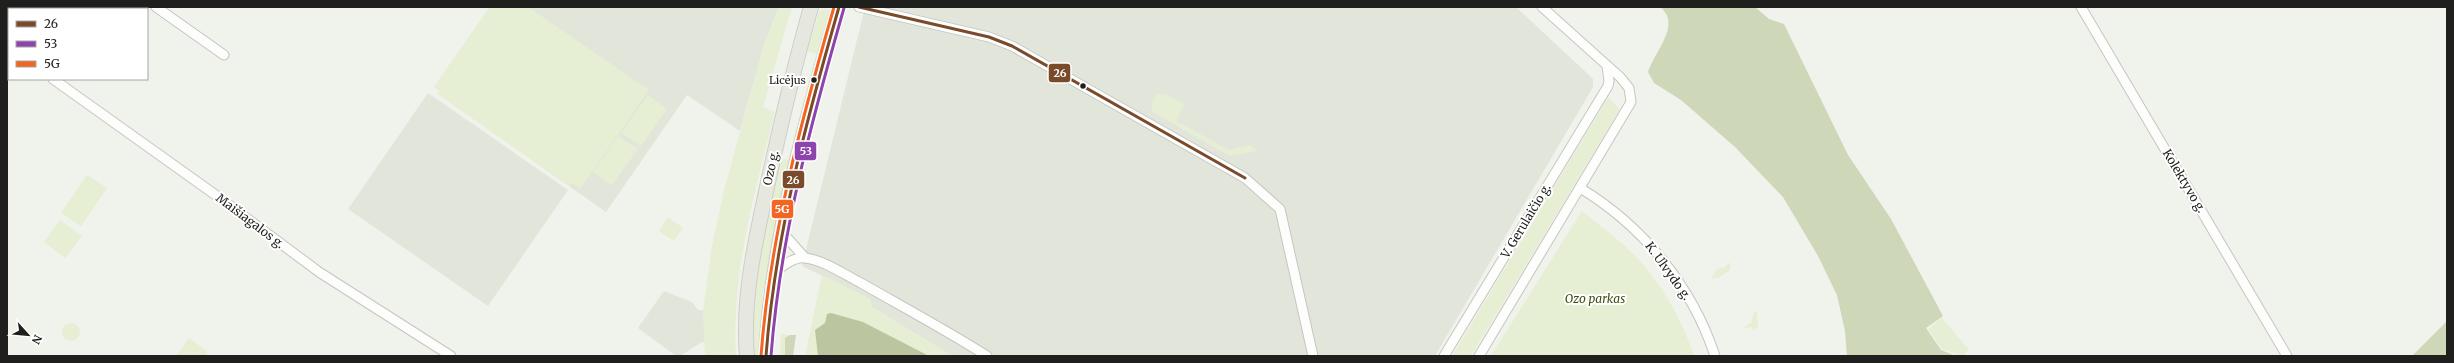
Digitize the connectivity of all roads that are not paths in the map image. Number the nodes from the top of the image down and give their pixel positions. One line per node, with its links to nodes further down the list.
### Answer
1 (156, 7): 7 (street)
2 (811, 7): 17 (main road, Ozo g.)
3 (839, 7): 13 (main road, Ozo g.)
4 (859, 7): 20 (street)
5 (1542, 7): 8 (street)
6 (2081, 7): 24 (street, Kolektyvo g.)
7 (224, 55)
8 (1607, 66): 10 (street); 11 (street)
9 (54, 80): 16 (street, Maišiagalos g.)
10 (1608, 86): 11 (street); 21 (street, V. Gerulaičio g.)
11 (1629, 88): 12 (street)
12 (1580, 188): 22 (street); 23 (street, K. Ulvydo g.)
13 (781, 231): 14 (street); 15 (main road, Ozo g.)
14 (805, 258): 15 (street); 19 (street)
15 (773, 273): 18 (main road, Ozo g.)
16 (452, 356)
17 (746, 356)
18 (766, 356)
19 (987, 356)
20 (1313, 356)
21 (1444, 356)
22 (1479, 356)
23 (1715, 356)
24 (2287, 356)

